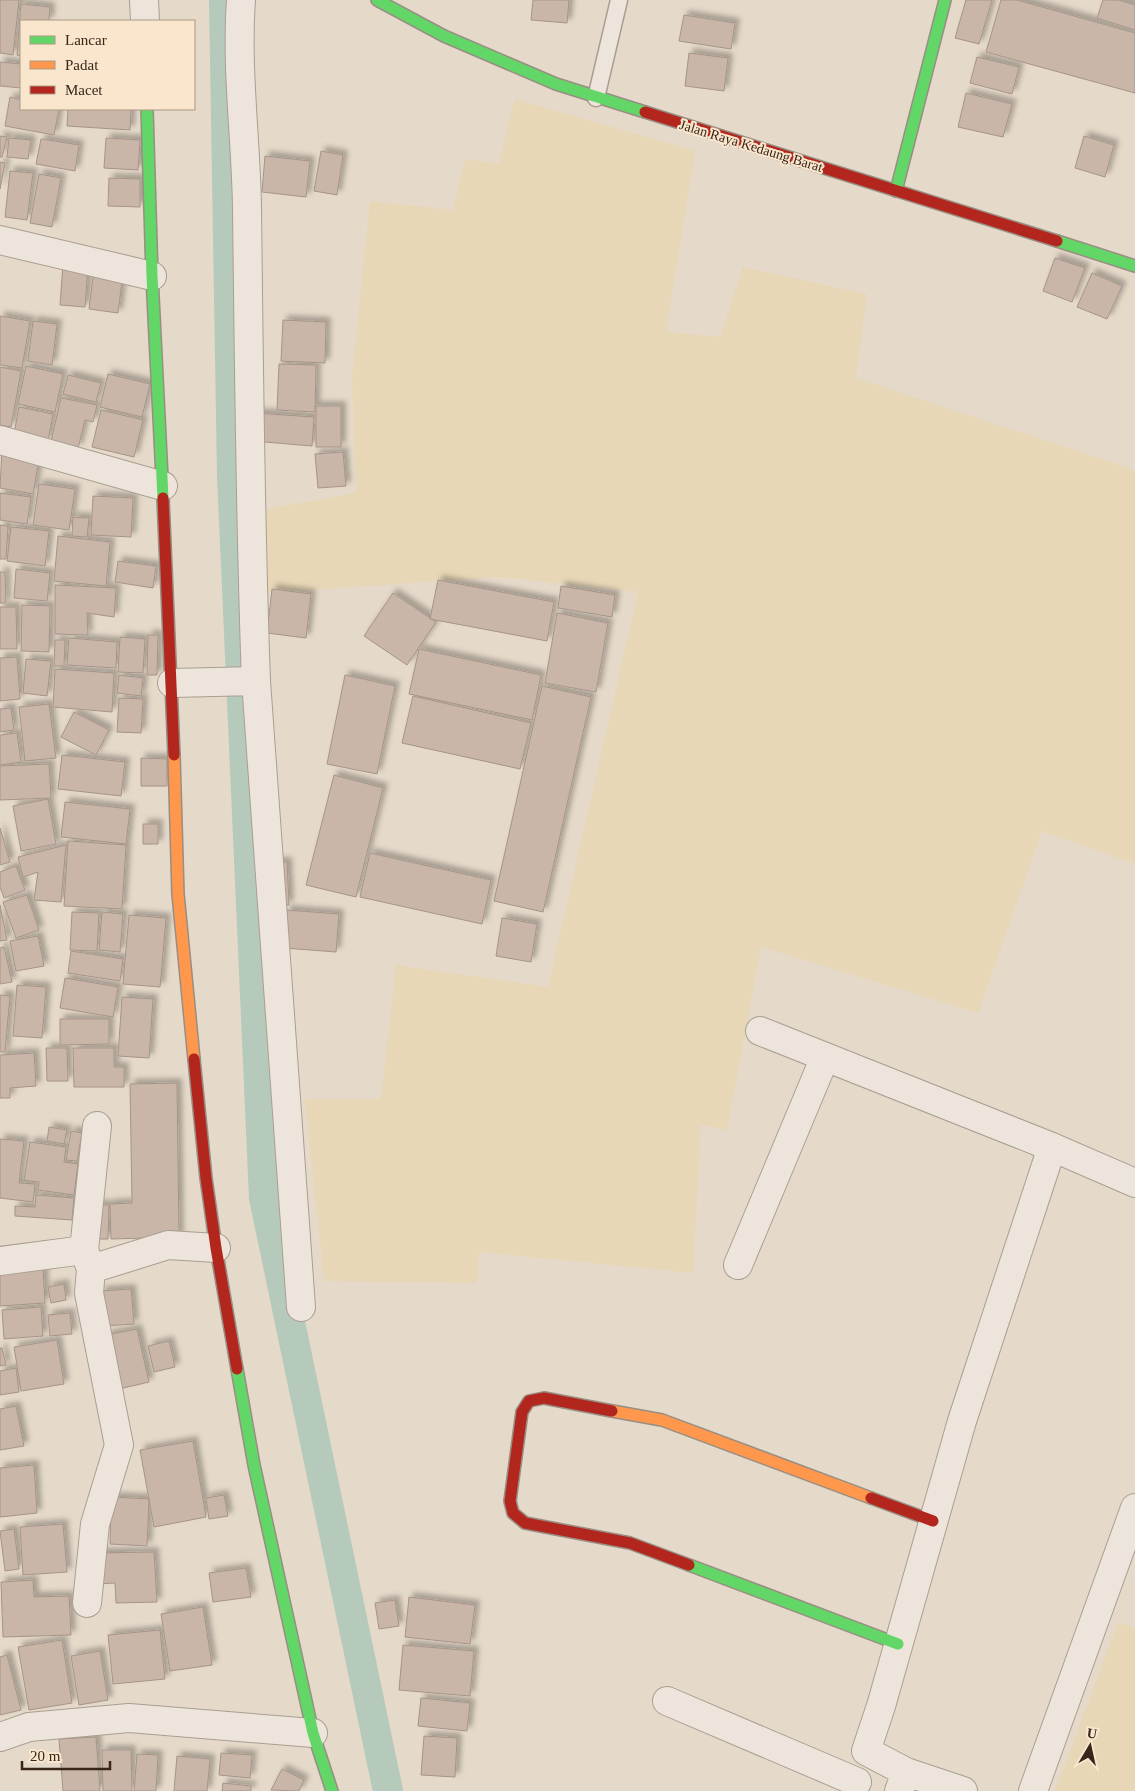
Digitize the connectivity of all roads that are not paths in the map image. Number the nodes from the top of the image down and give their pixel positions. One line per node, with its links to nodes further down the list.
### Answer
1 (144, 0): 6 (street)
2 (241, 0): 15 (street)
3 (377, 0): 7 (street, Jalan Raya Kedaung Barat)
4 (619, 0): 7 (lane)
5 (945, 0): 9 (street)
6 (145, 20)
7 (596, 98): 9 (street, Jalan Raya Kedaung Barat)
8 (148, 110): 12 (street)
9 (896, 191): 11 (street, Jalan Raya Kedaung Barat)
10 (0, 240): 12 (street)
11 (1135, 266)
12 (152, 276): 14 (street)
13 (0, 440): 14 (street)
14 (163, 486): 16 (street)
15 (252, 681): 16 (street); 26 (street)
16 (181, 683): 22 (street)
17 (760, 1031): 18 (street)
18 (825, 1057): 20 (street); 25 (street)
19 (97, 1126): 23 (street)
20 (1052, 1147): 21 (street); 28 (street)
21 (1135, 1183)
22 (216, 1248): 23 (street); 32 (street)
23 (88, 1259): 24 (street); 29 (street)
24 (0, 1261)
25 (738, 1265)
26 (301, 1307)
27 (1135, 1508): 39 (street)
28 (933, 1521): 30 (street); 30 (street)
29 (87, 1603)
30 (898, 1644): 34 (street)
31 (667, 1701): 36 (street)
32 (313, 1733): 33 (street); 37 (street)
33 (0, 1737)
34 (866, 1751): 35 (street); 36 (street)
35 (903, 1781): 38 (street)
36 (856, 1786)
37 (332, 1791)
38 (963, 1791)
39 (1033, 1791)

